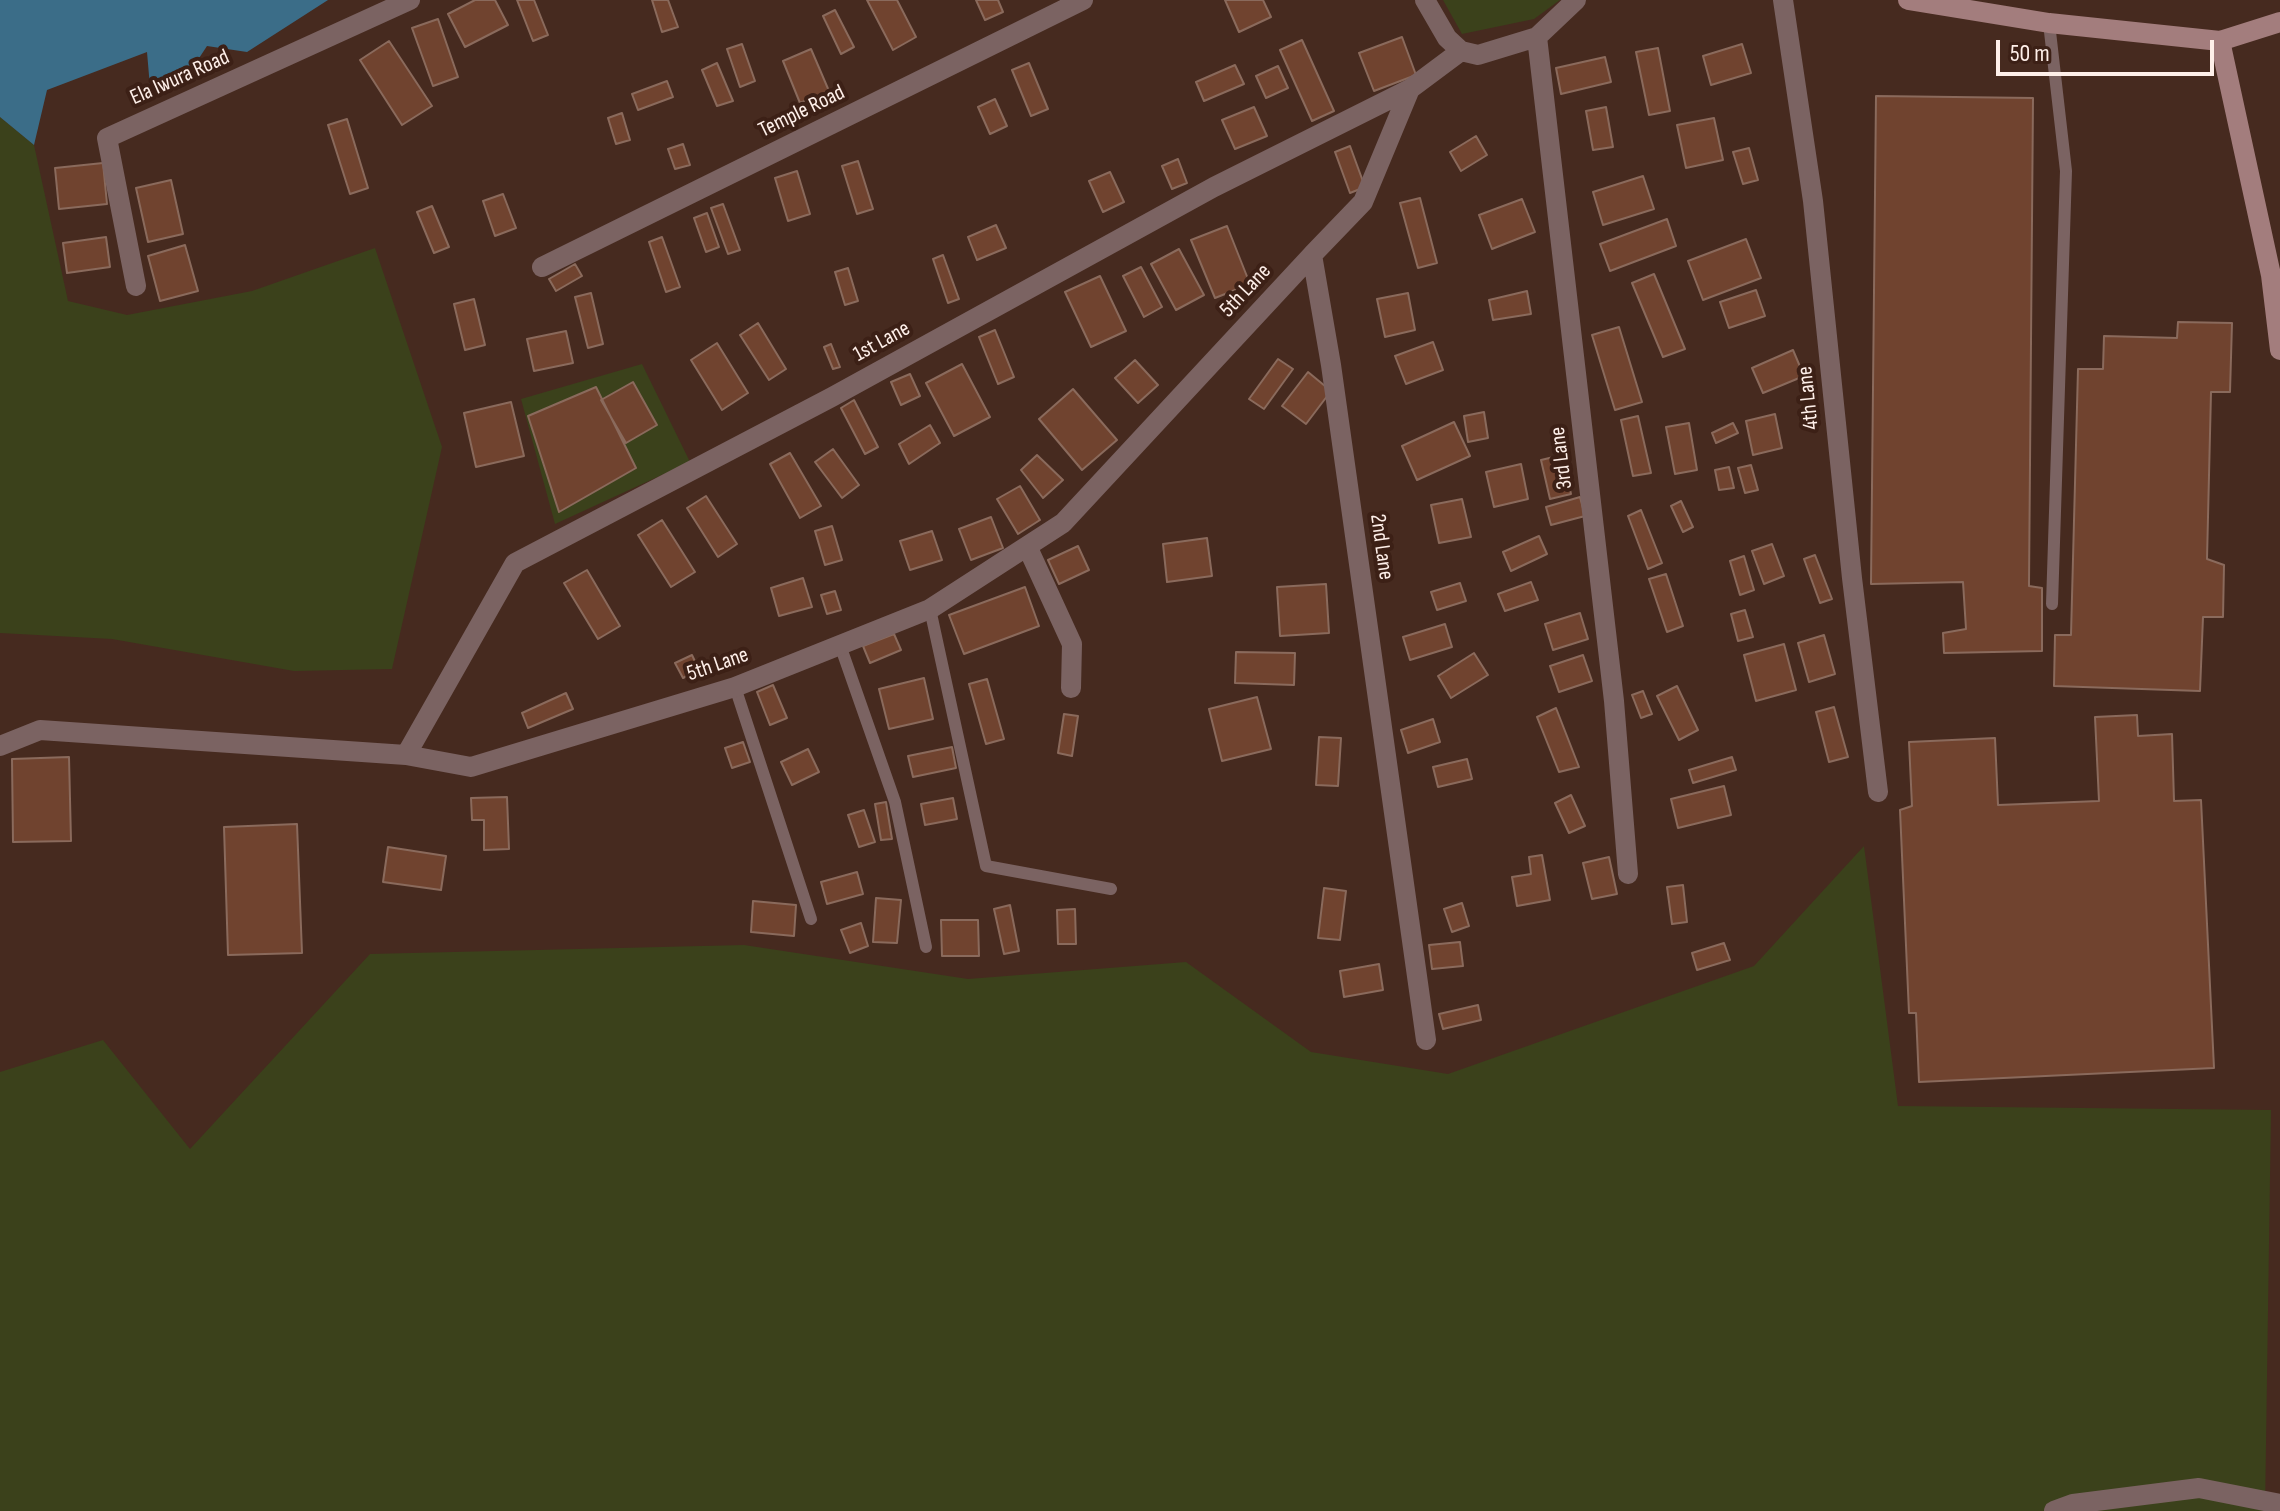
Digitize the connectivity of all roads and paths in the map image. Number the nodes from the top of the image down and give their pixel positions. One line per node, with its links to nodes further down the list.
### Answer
1 (410, 0): 15 (street, Ela Iwura Road)
2 (1083, 0): 14 (street, Temple Road)
3 (1425, 0): 11 (street)
4 (1576, 0): 9 (street)
5 (1783, 0): 25 (street, 4th Lane)
6 (1908, 0): 8 (street)
7 (2280, 22): 10 (street)
8 (2049, 23): 10 (street); 18 (lane)
9 (1537, 37): 11 (street); 26 (street, 3rd Lane)
10 (2220, 41): 16 (street)
11 (1461, 51): 12 (street, 1st Lane)
12 (1410, 89): 13 (street); 24 (street, 1st Lane)
13 (1312, 255): 17 (street, 5th Lane); 30 (street, 2nd Lane)
14 (542, 267)
15 (136, 286)
16 (2280, 350)
17 (1027, 546): 19 (street, 5th Lane); 22 (street)
18 (2052, 604)
19 (930, 609): 20 (street, 5th Lane); 27 (lane)
20 (840, 645): 21 (street, 5th Lane); 29 (lane)
21 (735, 687): 24 (street, 5th Lane); 28 (lane)
22 (1071, 688)
23 (0, 746): 24 (street, 5th Lane)
24 (406, 755)
25 (1878, 792)
26 (1628, 874)
27 (1111, 889)
28 (811, 919)
29 (926, 947)
30 (1426, 1040)
31 (2280, 1504): 32 (street)
32 (2054, 1511)

